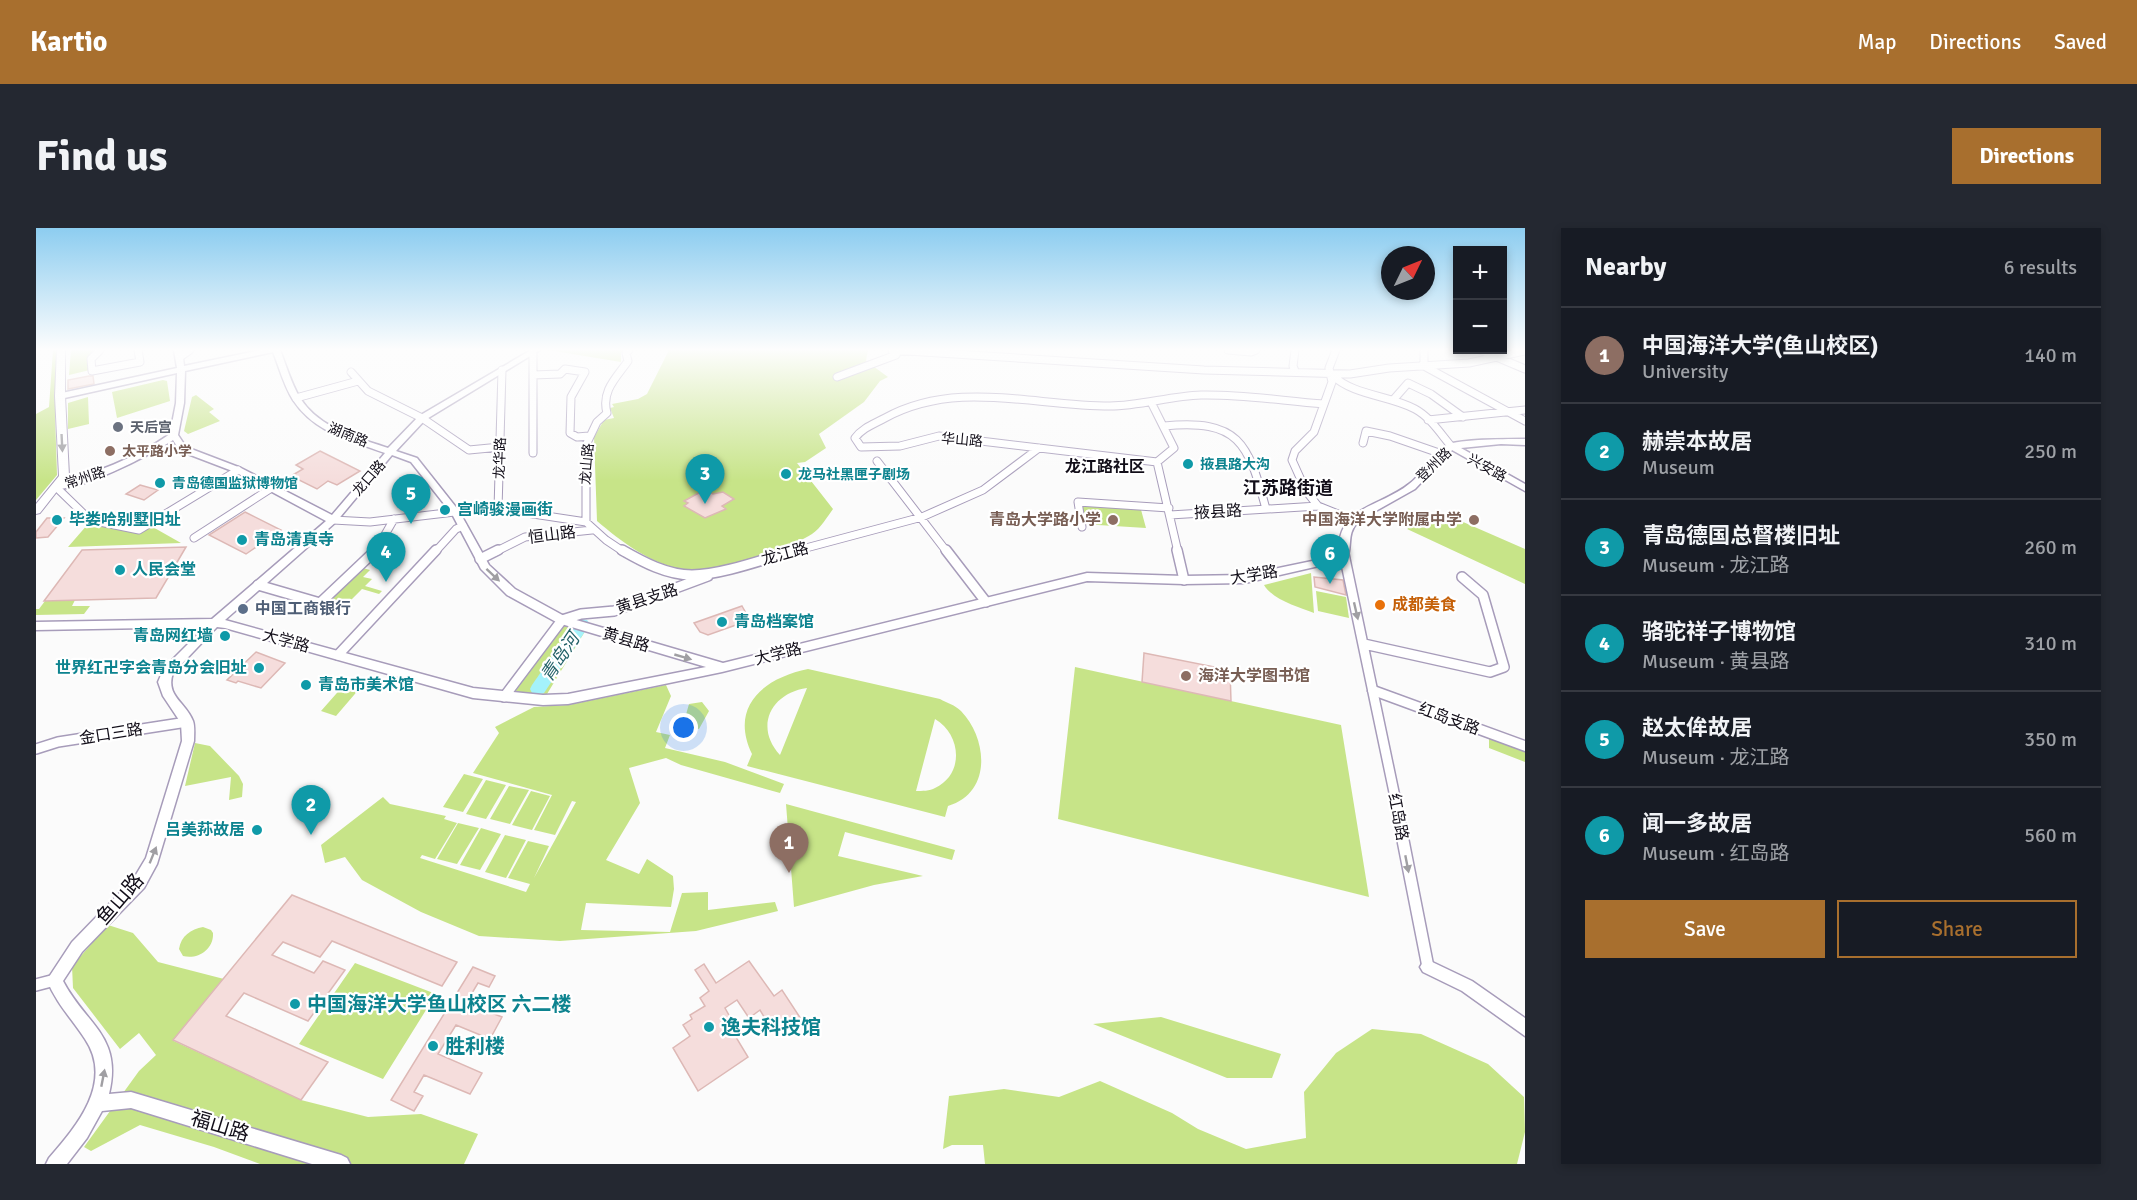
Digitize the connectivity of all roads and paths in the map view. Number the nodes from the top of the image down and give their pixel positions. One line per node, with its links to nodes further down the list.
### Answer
1 (71, 394): 16 (main road)
2 (182, 394): 28 (main road)
3 (294, 394): 17 (main road, 湖南路)
4 (312, 394): 17 (street)
5 (373, 394): 24 (street)
6 (463, 394): 24 (main road, 龙口路)
7 (501, 394): 33 (street, 龙华路)
8 (533, 394): 36 (street)
9 (573, 394): 29 (street)
10 (605, 394): 29 (street, 龙山路)
11 (1328, 394): 20 (street)
12 (1375, 394): 18 (street)
13 (1399, 394): 18 (street)
14 (1430, 394): 23 (street)
15 (1475, 394): 22 (street)
16 (60, 396): 41 (main road, one-way to 41)
17 (296, 398): 35 (main road, 湖南路)
18 (1394, 399): 25 (street)
19 (1151, 402): 20 (street); 27 (street); 34 (street, 华山路)
20 (1324, 404): 44 (street)
21 (1525, 410): 22 (street)
22 (1509, 412): 23 (street); 26 (street)
23 (1463, 417): 25 (street)
24 (422, 418): 33 (street); 35 (main road, 龙口路)
25 (1428, 420): 32 (street)
26 (1525, 421)
27 (1164, 426): 39 (street); 46 (street, 掖县路)
28 (174, 435): 40 (main road); 41 (main road, 常州路)
29 (589, 436): 54 (street, 龙山路)
30 (1525, 442): 32 (main road, 登州路)
31 (1363, 443): 37 (street)
32 (1451, 446): 37 (main road, 登州路); 43 (main road, 兴安路)
33 (500, 447): 45 (street, 龙华路)
34 (1038, 448): 39 (street); 50 (street, 龙江路)
35 (392, 451): 49 (main road, 黄县路); 52 (main road, 龙口路)
36 (533, 453)
37 (1442, 454): 53 (main road, 登州路)
38 (877, 462): 50 (street)
39 (1157, 462): 48 (street, 掖县路)
40 (238, 470): 41 (street, 常州路); 42 (main road)
41 (56, 487): 47 (main road)
42 (273, 488): 52 (main road); 58 (street)
43 (1525, 488)
44 (1318, 506): 46 (street, 掖县路); 53 (street)
45 (498, 509): 49 (street); 54 (street)
46 (1266, 509): 48 (street, 掖县路)
47 (36, 511)
48 (1169, 511): 56 (street); 63 (street, 掖县路)
49 (456, 513): 51 (street); 55 (main road, 黄县路)
50 (922, 517): 61 (street, 龙江路); 65 (street)
51 (394, 519): 52 (street); 64 (street)
52 (333, 520): 64 (main road, 龙口路)
53 (1353, 520): 59 (main road)
54 (586, 522): 57 (street, 龙江路)
55 (463, 526): 60 (main road, 黄县路); 71 (street)
56 (1082, 527)
57 (592, 530): 60 (street, 恒山路); 61 (street, 龙江路)
58 (194, 538)
59 (1344, 554): 63 (main road, 大学路); 70 (street, 红岛路, one-way to 70)
60 (480, 559): 66 (main road, 黄县路, one-way to 66)
61 (718, 571): 66 (street, 黄县支路)
62 (1462, 577): 70 (street)
63 (1184, 580): 65 (main road, 大学路)
64 (258, 585): 67 (main road, 龙口路)
65 (986, 602): 72 (main road, 大学路)
66 (562, 620): 72 (main road, 黄县路, one-way to 72); 74 (street)
67 (214, 624): 68 (main road, 大学路); 69 (main road, 大学路); 71 (main road, 大学路); 75 (main road)
68 (36, 626)
69 (36, 632)
70 (1364, 644): 73 (street, 红岛路)
71 (338, 655): 74 (main road, 大学路)
72 (722, 668): 74 (main road, 大学路)
73 (1374, 691): 76 (main road, 红岛支路); 78 (street, 红岛路, one-way to 78)
74 (504, 697)
75 (187, 722): 77 (street, 金口三路); 79 (main road, 鱼山路, one-way to 75)
76 (1525, 746)
77 (37, 751)
78 (1428, 967): 81 (main road, 红岛路)
79 (56, 980): 80 (street); 82 (main road, one-way to 79)
80 (36, 985)
81 (1525, 1028)
82 (98, 1103): 83 (main road); 84 (main road, 福山路)
83 (63, 1160)
84 (340, 1164)

